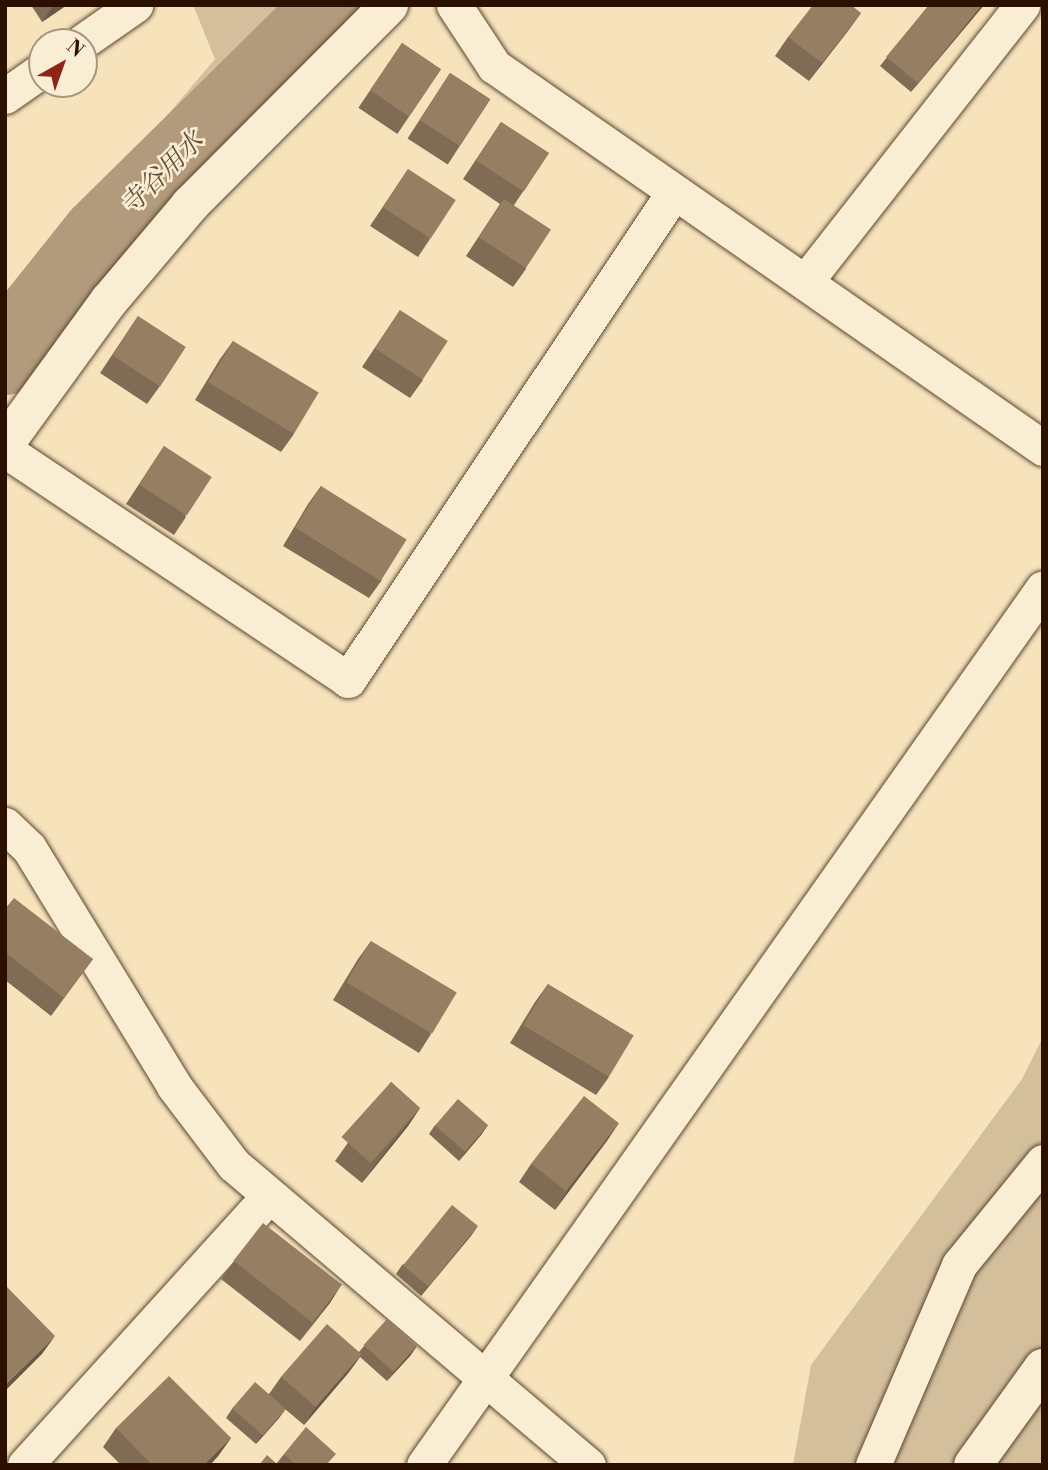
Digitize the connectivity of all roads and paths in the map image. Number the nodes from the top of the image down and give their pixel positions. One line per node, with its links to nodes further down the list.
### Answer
1 (135, 5): 5 (street)
2 (389, 5): 10 (street)
3 (454, 5): 8 (street)
4 (1022, 5): 9 (street)
5 (98, 31)
6 (28, 80): 7 (street)
7 (5, 96)
8 (674, 192): 9 (street); 12 (street)
9 (805, 282): 11 (street)
10 (5, 444)
11 (1043, 448)
12 (5, 450)
13 (1043, 588): 18 (street)
14 (5, 825): 16 (street)
15 (1043, 1162): 22 (street)
16 (268, 1197): 18 (street); 19 (street)
17 (1043, 1368): 23 (street)
18 (482, 1381): 20 (street); 21 (street)
19 (25, 1465)
20 (424, 1465)
21 (588, 1465)
22 (873, 1465)
23 (973, 1465)

